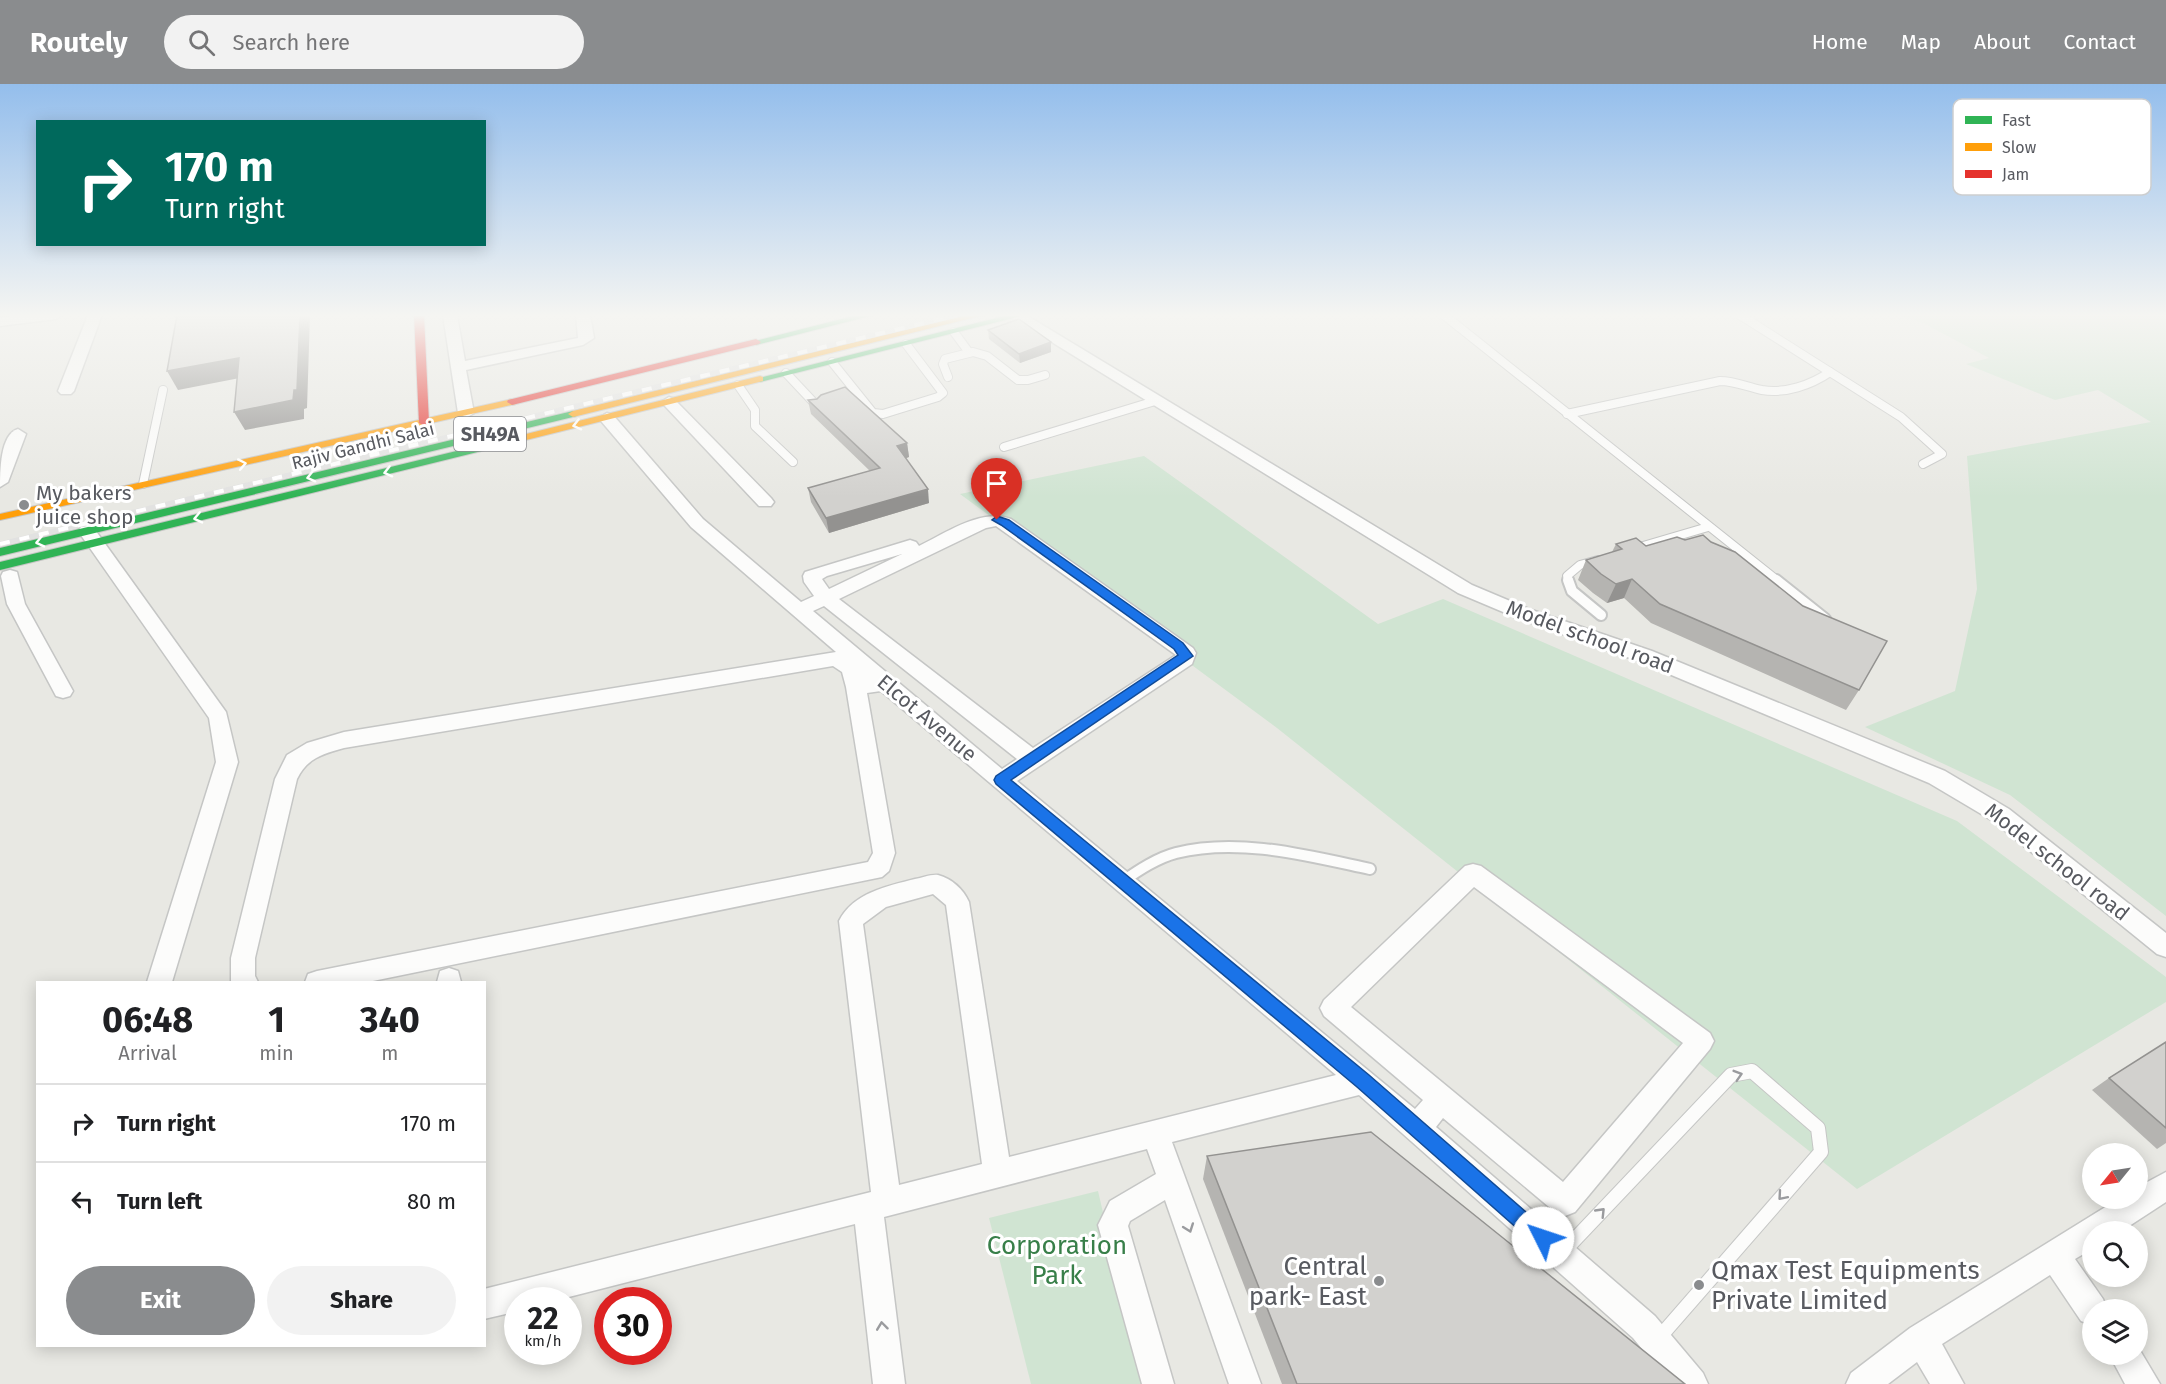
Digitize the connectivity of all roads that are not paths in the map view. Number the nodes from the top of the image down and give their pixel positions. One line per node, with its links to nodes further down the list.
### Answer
1 (729, 375): 30 (lane)
2 (72, 376): 19 (street)
3 (422, 376): 26 (street)
4 (460, 376): 23 (street)
5 (620, 376): 23 (street)
6 (722, 376): 17 (street, Rajiv Gandhi Salai / SH49A)
7 (728, 376): 21 (street)
8 (789, 376): 22 (lane)
9 (843, 376): 10 (lane)
10 (930, 376)
11 (1011, 376): 12 (lane)
12 (1042, 376)
13 (1114, 376): 20 (street, Model school road)
14 (1519, 376): 24 (lane)
15 (1825, 376): 24 (lane)
16 (1836, 376): 32 (lane)
17 (690, 379): 29 (street, Rajiv Gandhi Salai / SH49A); 36 (street, Rajiv Gandhi Salai / SH49A, one-way to 36)
18 (163, 390): 35 (lane)
19 (66, 391)
20 (1155, 401): 28 (lane); 58 (street, Model school road)
21 (669, 402): 25 (street); 37 (street)
22 (818, 406)
23 (466, 413): 26 (street)
24 (1567, 414): 39 (lane)
25 (607, 418): 41 (street, one-way to 41); 48 (street, Elcot Avenue)
26 (424, 423): 29 (street)
27 (18, 434): 34 (street)
28 (1004, 447)
29 (343, 448): 31 (street, Rajiv Gandhi Salai / SH49A); 35 (street, one-way to 29)
30 (793, 462)
31 (299, 464)
32 (1923, 464)
33 (230, 480): 36 (street)
34 (0, 482)
35 (143, 484): 38 (street)
36 (231, 496): 41 (street, Rajiv Gandhi Salai / SH49A)
37 (765, 502)
38 (0, 517)
39 (1708, 527): 43 (lane); 50 (lane)
40 (965, 531): 46 (street); 46 (street); 54 (street)
41 (91, 537): 42 (street, Rajiv Gandhi Salai / SH49A, one-way to 42); 45 (street); 59 (street)
42 (0, 552)
43 (1623, 552)
44 (1612, 555): 49 (lane)
45 (5, 571): 47 (street)
46 (826, 597): 48 (street); 54 (street)
47 (8, 606): 53 (street)
48 (800, 610): 51 (street, Elcot Avenue)
49 (1601, 615)
50 (1827, 621)
51 (886, 683): 52 (street); 55 (street, Elcot Avenue)
52 (856, 687): 60 (street); 61 (street)
53 (63, 691)
54 (1032, 760): 55 (street)
55 (1001, 780): 57 (street, Elcot Avenue)
56 (1370, 869): 57 (lane)
57 (1123, 881): 62 (street, Elcot Avenue)
58 (2166, 947)
59 (160, 981)
60 (244, 981)
61 (322, 981)
62 (1363, 1081): 64 (street, Elcot Avenue); 65 (street)
63 (1441, 1100): 63 (street); 64 (street)
64 (1417, 1128): 72 (street, Elcot Avenue)
65 (1155, 1133): 66 (street); 67 (street)
66 (998, 1174): 69 (street); 69 (street)
67 (1172, 1181): 80 (street); 81 (street, one-way to 81)
68 (2166, 1185): 70 (street)
69 (876, 1205): 75 (street); 79 (street, one-way to 69)
70 (2110, 1221)
71 (2082, 1239): 73 (street)
72 (1561, 1254): 77 (street, Elcot Avenue); 77 (lane, one-way to 77)
73 (2055, 1256): 74 (street); 76 (street)
74 (2084, 1299)
75 (486, 1303)
76 (1921, 1339): 83 (street); 84 (street)
77 (1656, 1341): 82 (street, Elcot Avenue)
78 (2131, 1365): 85 (street)
79 (889, 1384)
80 (1158, 1384)
81 (1245, 1384)
82 (1692, 1384)
83 (1862, 1384)
84 (1948, 1384)
85 (2144, 1384)

